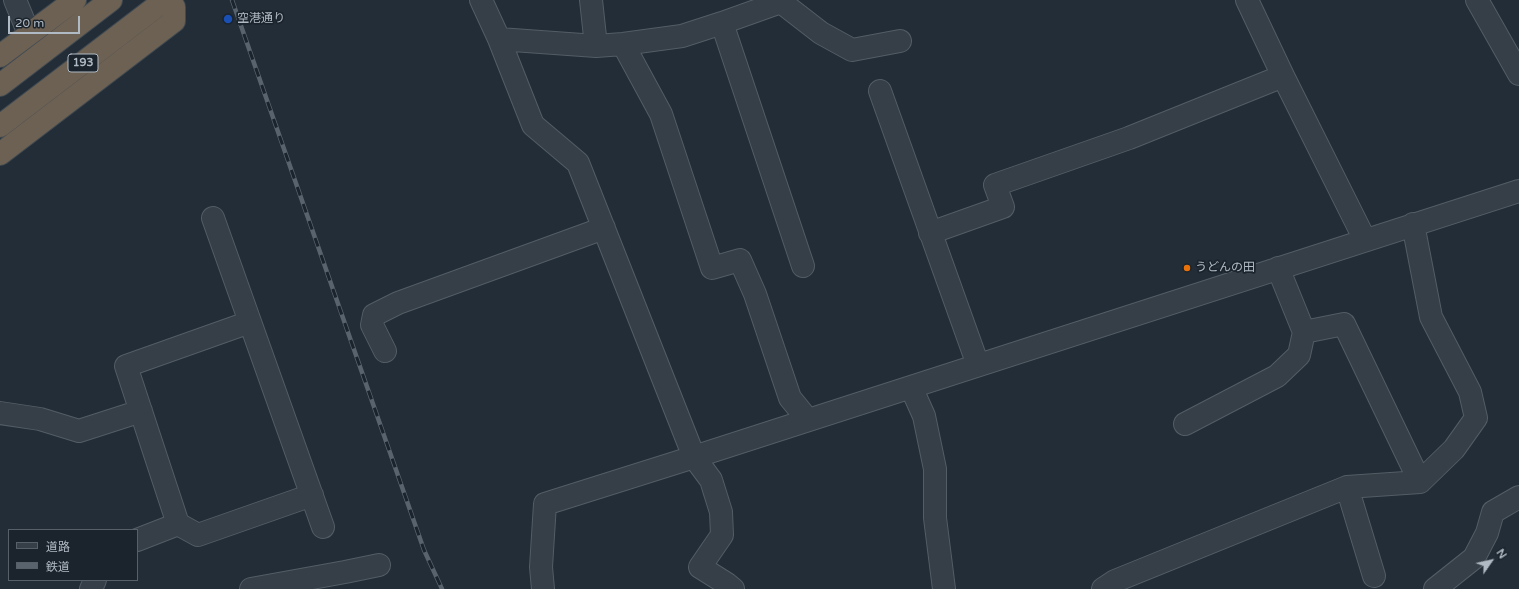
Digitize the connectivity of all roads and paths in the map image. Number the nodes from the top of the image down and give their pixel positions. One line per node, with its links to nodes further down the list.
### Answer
1 (15, 0): 12 (street)
2 (75, 0): 12 (highway)
3 (111, 0): 20 (highway, 193)
4 (165, 0): 22 (highway, 193)
5 (169, 0): 23 (highway)
6 (481, 0): 13 (street)
7 (591, 0): 16 (street)
8 (1247, 0): 19 (street)
9 (1476, 0): 18 (street)
10 (783, 1): 11 (street); 14 (street)
11 (722, 23): 15 (street); 30 (street)
12 (30, 34): 17 (highway)
13 (499, 39): 16 (street); 27 (street)
14 (900, 41)
15 (622, 44): 16 (street); 39 (street)
16 (596, 46)
17 (0, 56)
18 (1516, 63)
19 (1283, 76): 28 (street); 29 (street)
20 (0, 85)
21 (880, 91): 28 (street)
22 (0, 126)
23 (0, 154)
24 (1519, 191): 26 (street)
25 (213, 218): 32 (street)
26 (1413, 224): 29 (street); 42 (street)
27 (604, 228): 34 (street); 41 (street)
28 (930, 233): 35 (street)
29 (1365, 240): 31 (street)
30 (803, 266)
31 (1278, 268): 33 (street); 35 (street)
32 (250, 322): 37 (street); 44 (street)
33 (1304, 332): 40 (street); 42 (street)
34 (385, 351)
35 (978, 365): 36 (street)
36 (911, 387): 39 (street); 54 (street)
37 (141, 411): 38 (street); 46 (street)
38 (0, 413)
39 (808, 420): 41 (street)
40 (1185, 424)
41 (694, 457): 52 (street); 53 (street)
42 (1420, 482): 43 (street)
43 (1346, 487): 50 (street); 55 (street)
44 (312, 495): 46 (street); 47 (street)
45 (1519, 497): 56 (street)
46 (178, 524): 48 (street)
47 (323, 527)
48 (138, 540)
49 (379, 564): 51 (street)
50 (1374, 576)
51 (252, 589)
52 (543, 589)
53 (733, 589)
54 (944, 589)
55 (1103, 589)
56 (1435, 589)

